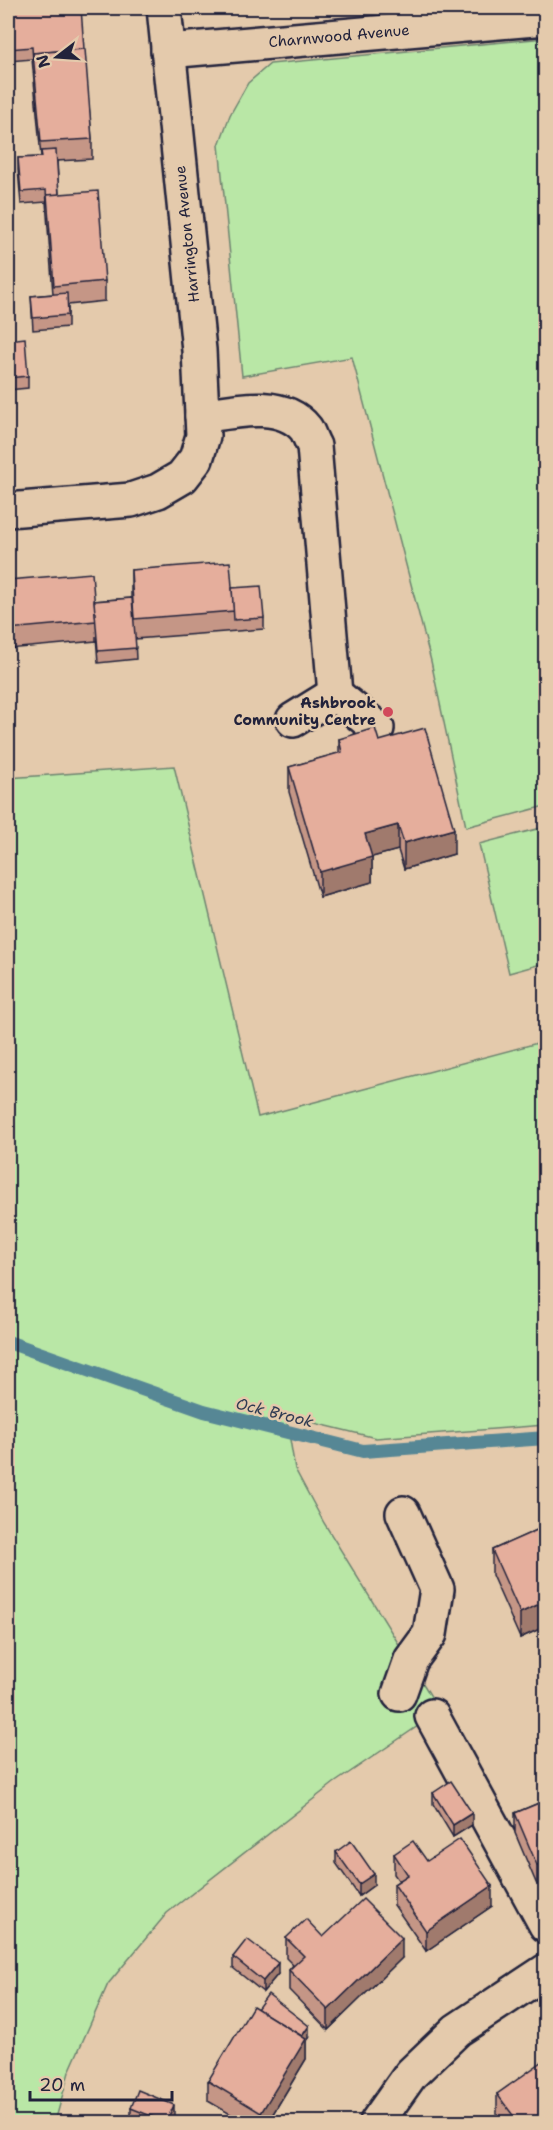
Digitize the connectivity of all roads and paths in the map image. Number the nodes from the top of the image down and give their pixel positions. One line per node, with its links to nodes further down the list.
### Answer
1 (164, 8): 3 (street, Harrington Avenue)
2 (546, 18): 3 (street, Charnwood Avenue)
3 (168, 51): 4 (street, Harrington Avenue)
4 (202, 416): 5 (street, Harrington Avenue); 6 (street)
5 (8, 510)
6 (335, 694): 7 (street); 8 (street)
7 (293, 720)
8 (377, 728)
9 (403, 1513): 10 (street)
10 (399, 1694)
11 (432, 1716): 12 (street)
12 (546, 1925)
13 (546, 1971): 14 (street)
14 (377, 2122)

